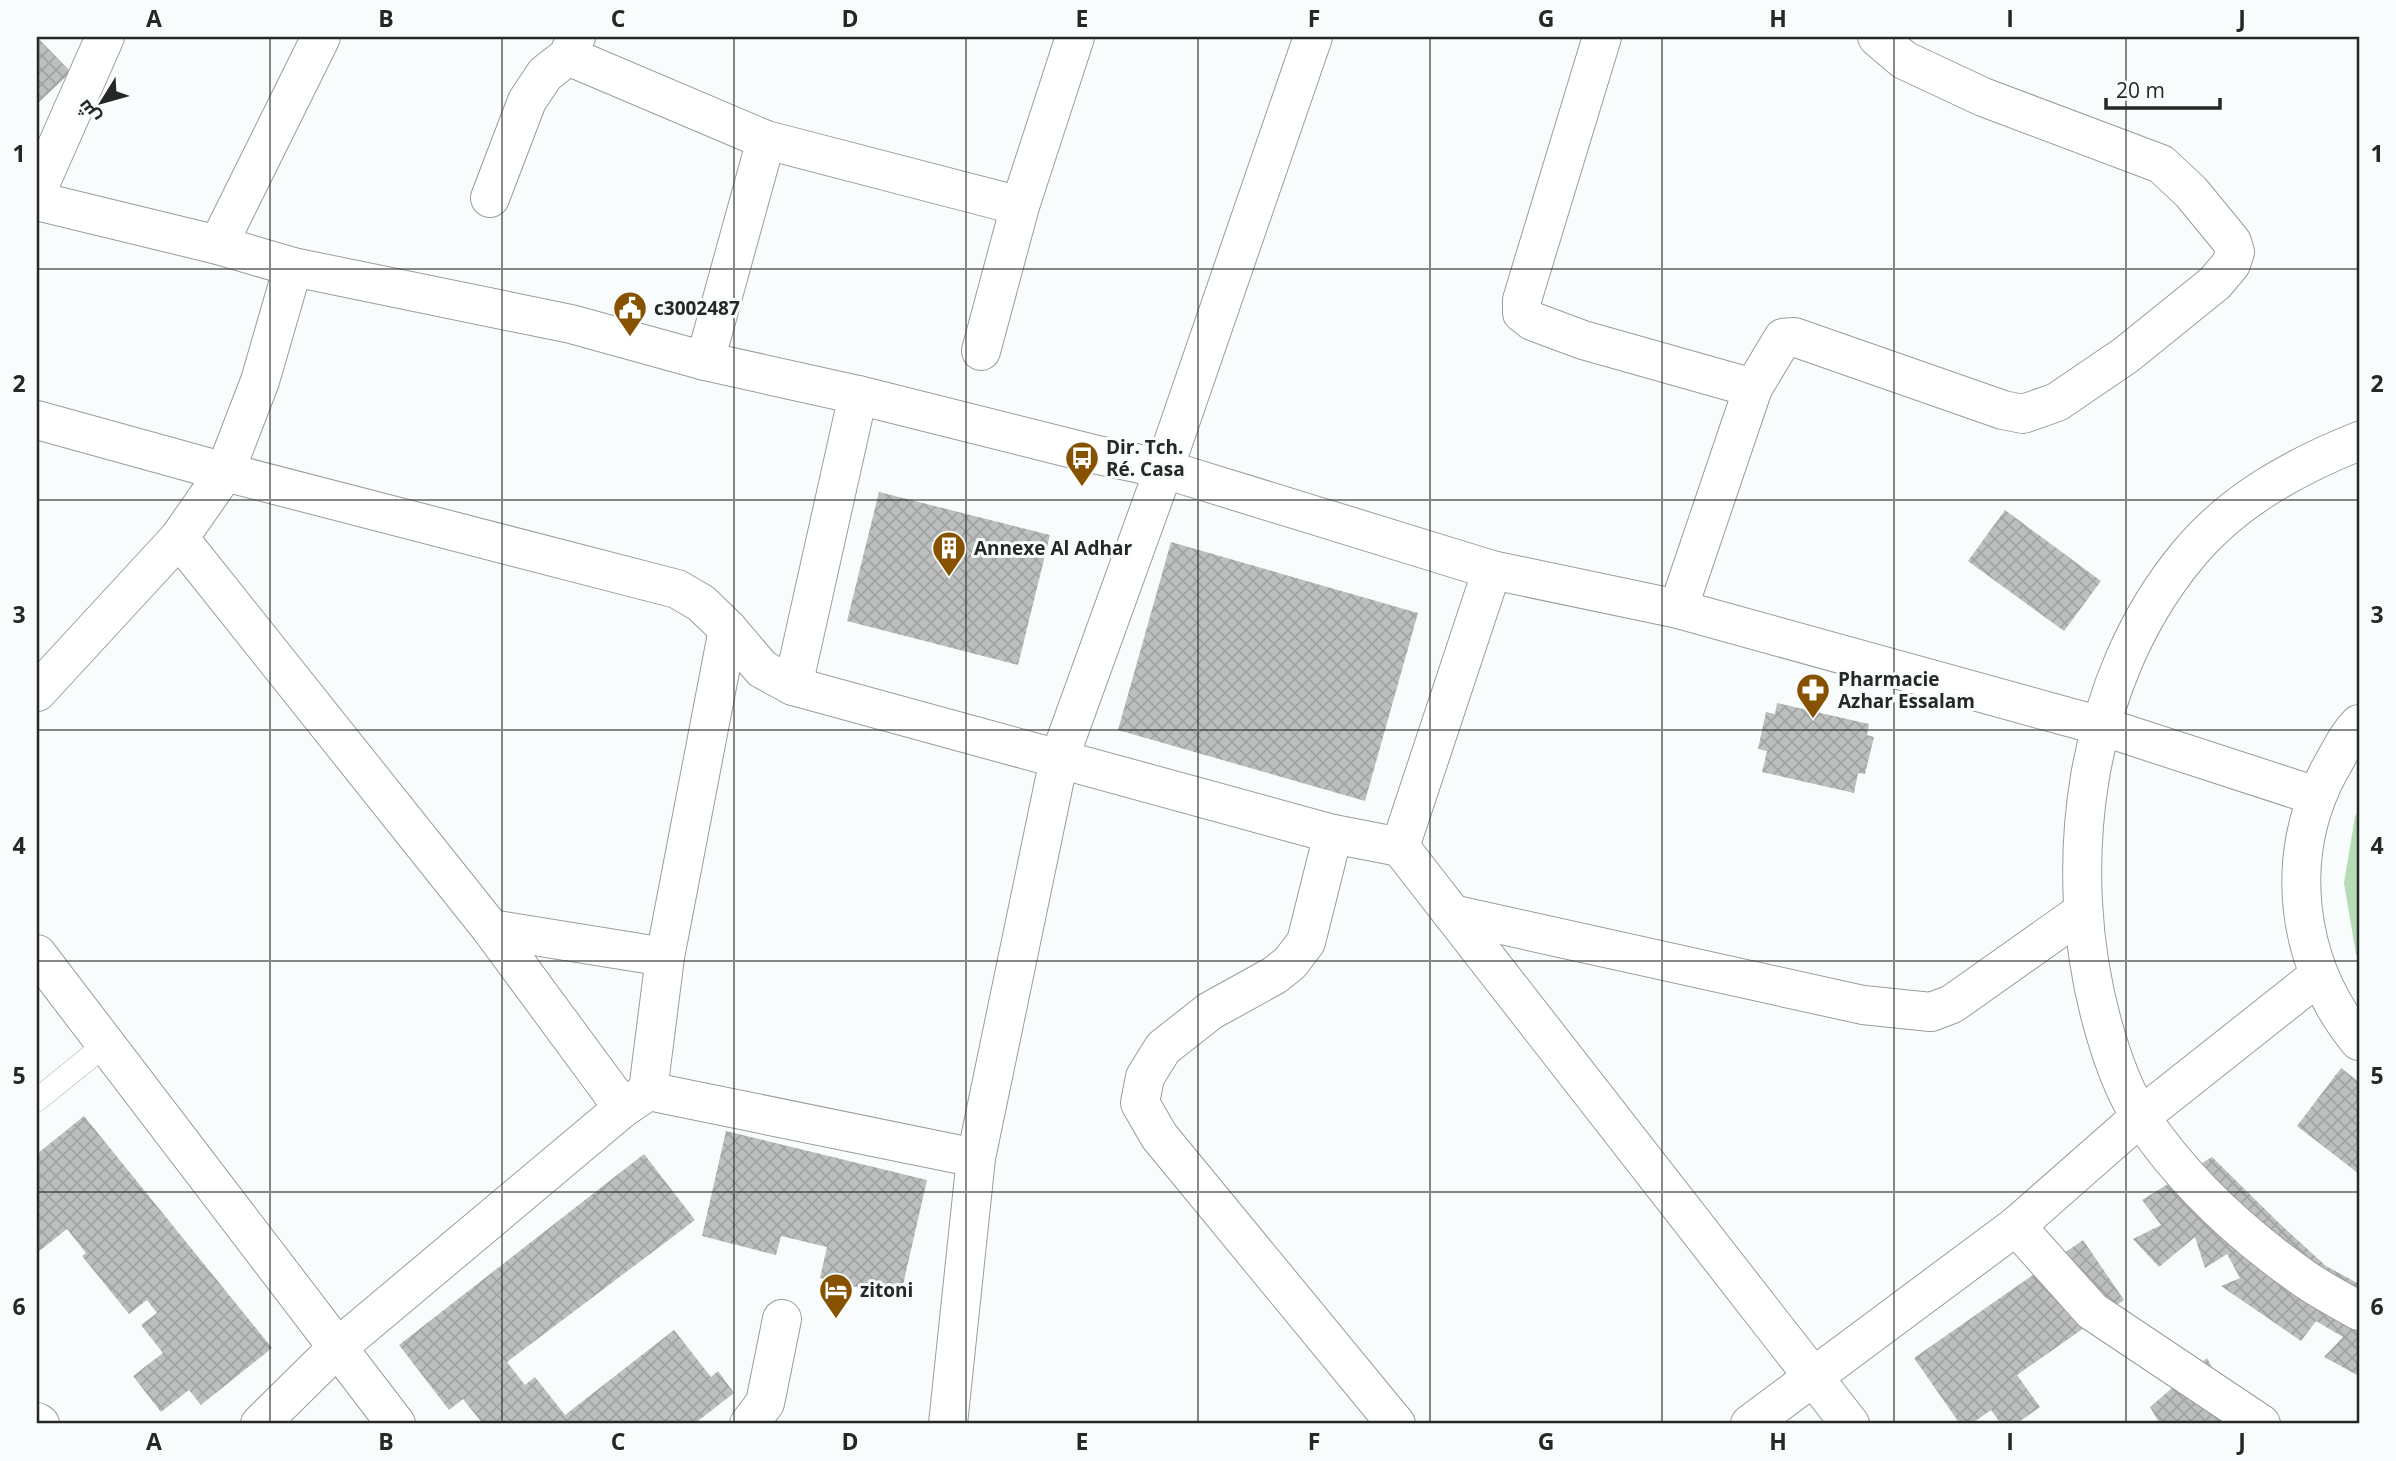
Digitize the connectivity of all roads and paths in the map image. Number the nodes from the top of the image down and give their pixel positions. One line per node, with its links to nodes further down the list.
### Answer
1 (105, 37): 9 (street)
2 (321, 37): 13 (street)
3 (1075, 37): 12 (street)
4 (1313, 37): 21 (street)
5 (1602, 37): 17 (street)
6 (1877, 37): 17 (street)
7 (572, 46): 8 (street); 10 (street)
8 (766, 140): 12 (street); 16 (street)
9 (37, 191)
10 (490, 198)
11 (37, 201): 13 (street)
12 (1020, 206): 15 (street)
13 (218, 245): 14 (street)
14 (293, 267): 16 (street); 22 (street)
15 (981, 351)
16 (705, 362): 18 (street)
17 (1753, 388): 25 (street)
18 (858, 396): 21 (street); 27 (street)
19 (37, 420): 22 (street)
20 (2359, 441): 30 (street)
21 (1164, 469): 24 (street); 31 (street)
22 (225, 472): 23 (street); 26 (street)
23 (179, 538): 28 (street); 37 (street)
24 (1492, 570): 25 (street); 34 (street)
25 (1678, 609): 30 (street)
26 (729, 629): 27 (street); 39 (street)
27 (793, 686): 31 (street)
28 (37, 692)
29 (2359, 724): 32 (street)
30 (2101, 726): 32 (street); 35 (street)
31 (1059, 759): 33 (street); 46 (street)
32 (2316, 796): 40 (street)
33 (1332, 834): 34 (street); 56 (street)
34 (1400, 847): 36 (street)
35 (2082, 912): 36 (street); 45 (street)
36 (1452, 914): 51 (street)
37 (491, 929): 39 (street); 44 (street)
38 (37, 954): 42 (street)
39 (664, 957): 44 (street)
40 (2318, 976): 41 (street); 45 (street)
41 (2359, 1041)
42 (106, 1044): 43 (lane); 50 (street)
43 (37, 1100)
44 (636, 1100): 46 (street); 50 (street)
45 (2140, 1117): 47 (street); 48 (street)
46 (976, 1158): 55 (street)
47 (2016, 1226): 51 (street); 59 (street)
48 (2359, 1311)
49 (782, 1319): 54 (street)
50 (337, 1348): 52 (street); 53 (street)
51 (1814, 1377): 57 (street); 58 (street)
52 (260, 1424)
53 (396, 1424)
54 (750, 1424)
55 (948, 1424)
56 (1396, 1424)
57 (1750, 1424)
58 (1850, 1424)
59 (2261, 1424)

